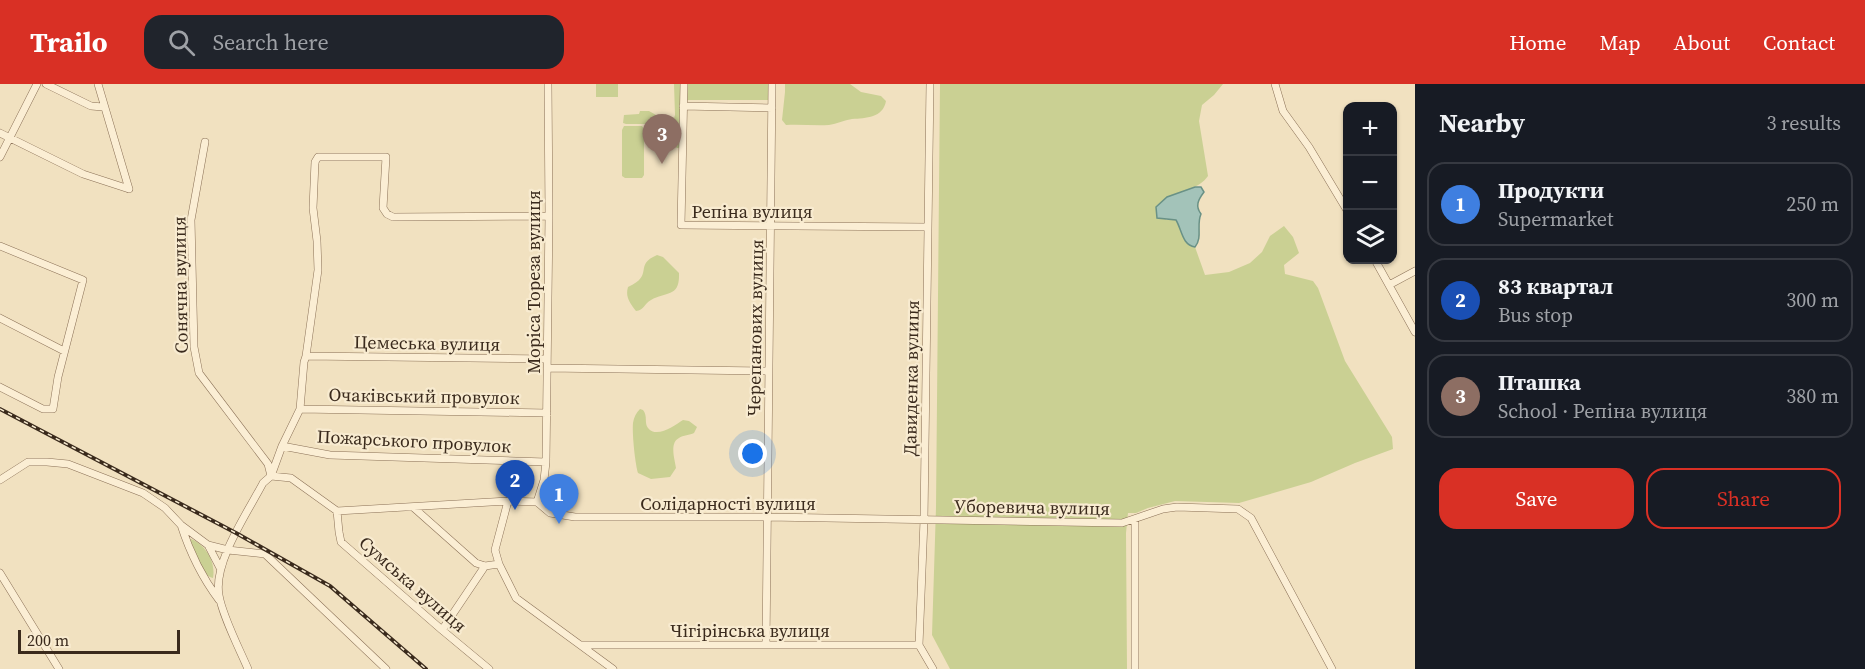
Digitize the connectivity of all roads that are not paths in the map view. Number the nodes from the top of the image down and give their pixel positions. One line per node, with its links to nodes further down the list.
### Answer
1 (38, 84): 13 (street)
2 (46, 84): 10 (street)
3 (98, 84): 10 (street)
4 (548, 84): 17 (street, Моріса Тореза вулиця)
5 (684, 84): 9 (street, Репiна вулиця)
6 (772, 84): 11 (street, Черепанових вулиця)
7 (930, 84): 19 (street, Давиденка вулиця)
8 (1275, 84): 16 (street)
9 (683, 106): 11 (street); 18 (street, Репiна вулиця)
10 (104, 107): 13 (street)
11 (772, 108): 18 (street, Черепанових вулиця)
12 (0, 133): 13 (street)
13 (10, 138): 15 (street)
14 (205, 142): 36 (street, Сонячна вулиця)
15 (0, 157)
16 (1346, 210)
17 (549, 216): 27 (street); 28 (street, Моріса Тореза вулиця)
18 (771, 226): 19 (street, Репiна вулиця); 30 (street, Черепанових вулиця)
19 (928, 227): 44 (street, Давиденка вулиця)
20 (0, 246): 26 (street)
21 (1377, 264): 23 (street)
22 (1415, 271): 23 (street)
23 (1389, 285): 25 (street)
24 (0, 318): 26 (street)
25 (1415, 332)
26 (64, 351): 31 (street)
27 (306, 356): 28 (street, Цемеська вулиця); 32 (street)
28 (547, 359): 29 (street, Моріса Тореза вулиця)
29 (547, 368): 30 (street); 33 (street, Моріса Тореза вулиця)
30 (769, 371): 42 (street, Черепанових вулиця)
31 (0, 387)
32 (300, 409): 33 (street, Очакiвський провулок); 34 (street)
33 (547, 413): 35 (street, Моріса Тореза вулиця)
34 (282, 446): 35 (street, Пожарського провулок); 36 (street)
35 (546, 462): 39 (street, Моріса Тореза вулиця)
36 (271, 476): 41 (street); 47 (street)
37 (0, 480): 45 (street)
38 (508, 501): 39 (street, Солідарності вулиця); 40 (street, Солідарності вулиця); 48 (street)
39 (537, 502): 42 (street, Солідарності вулиця)
40 (414, 508): 41 (street, Солідарності вулиця); 49 (street)
41 (337, 511): 53 (street, Сумська вулиця)
42 (767, 517): 44 (street, Солідарності вулиця); 55 (street, Черепанових вулиця)
43 (1135, 519): 44 (street, Уборевича вулиця); 63 (street); 64 (street, Уборевича вулиця)
44 (924, 520): 56 (street, Давиденка вулиця)
45 (181, 525): 46 (street); 52 (street)
46 (208, 545): 47 (street); 50 (street)
47 (228, 550): 50 (street); 59 (street)
48 (499, 564): 49 (street); 54 (street)
49 (484, 566): 53 (street)
50 (220, 568): 52 (street)
51 (0, 573): 57 (street)
52 (220, 602): 58 (street)
53 (442, 630): 60 (street, Сумська вулиця)
54 (581, 645): 55 (street, Чiгiрiнська вулиця); 61 (street)
55 (766, 645): 56 (street, Чiгiрiнська вулиця)
56 (919, 645): 62 (street)
57 (59, 669)
58 (248, 669)
59 (386, 669)
60 (489, 669)
61 (613, 669)
62 (933, 669)
63 (1135, 669)
64 (1332, 669)

